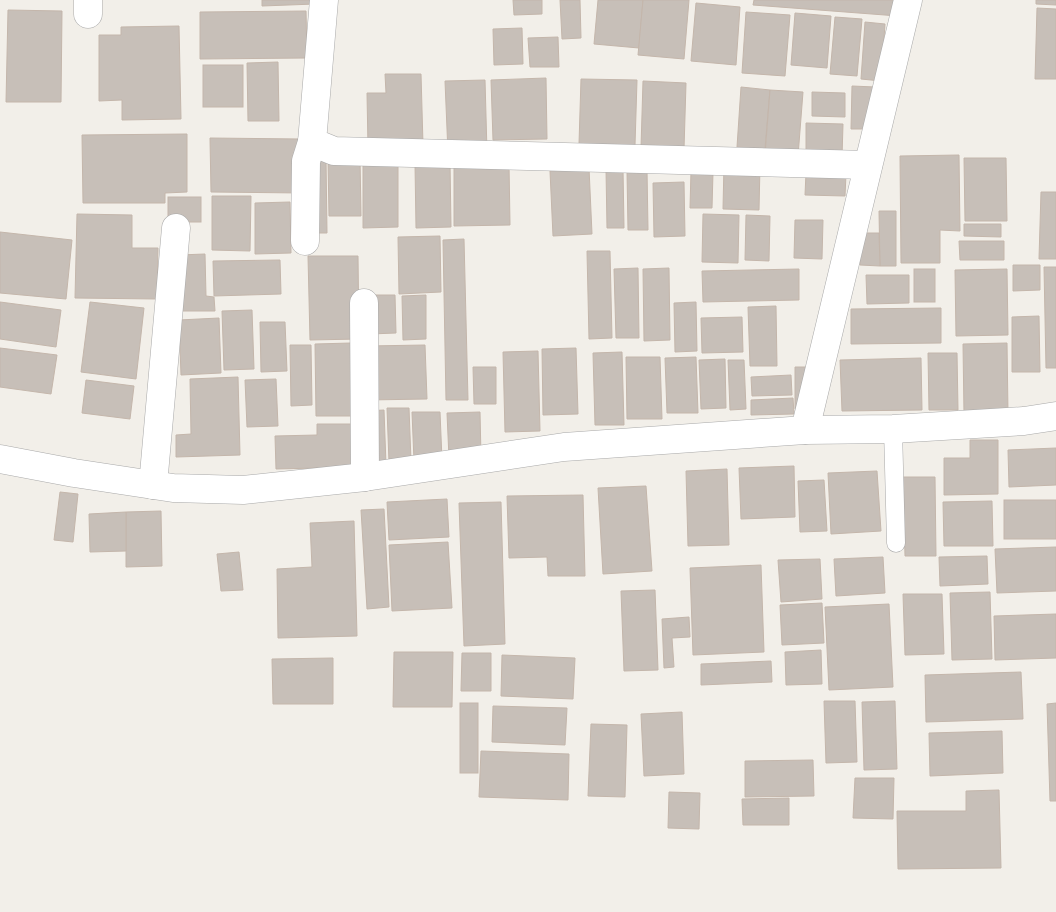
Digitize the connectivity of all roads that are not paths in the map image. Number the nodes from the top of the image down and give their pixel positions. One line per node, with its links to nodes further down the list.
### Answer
1 (324, 0): 3 (street)
2 (908, 0): 4 (street)
3 (312, 142): 4 (street); 6 (street)
4 (868, 165): 10 (street)
5 (176, 228): 13 (street)
6 (305, 241)
7 (364, 303): 12 (street)
8 (1056, 416): 9 (street)
9 (893, 429): 10 (street); 14 (lane)
10 (805, 430): 12 (street)
11 (0, 459): 13 (street)
12 (364, 477): 13 (street)
13 (153, 485)
14 (896, 543)

